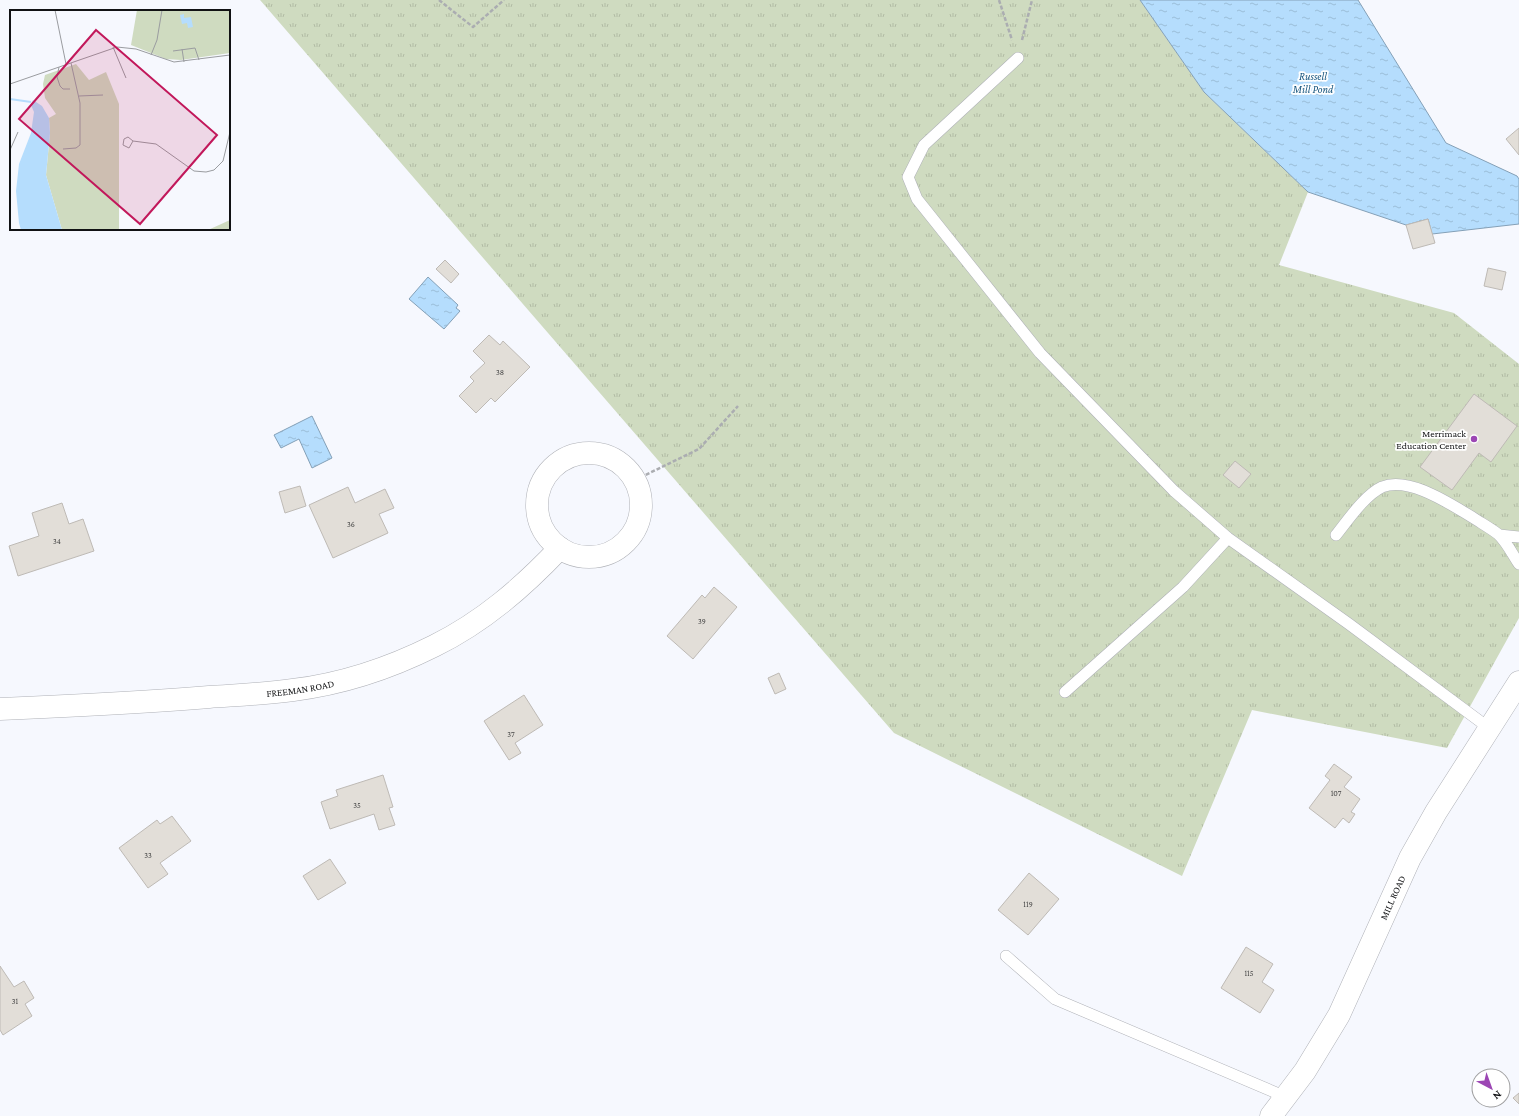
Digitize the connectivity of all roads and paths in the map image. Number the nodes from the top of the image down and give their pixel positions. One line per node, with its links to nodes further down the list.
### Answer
1 (439, 0): 2 (path)
2 (504, 0)
3 (999, 0): 5 (path)
4 (1032, 0): 5 (path)
5 (1018, 58): 10 (lane)
6 (738, 406): 7 (path)
7 (635, 480): 12 (street); 12 (street)
8 (1336, 535): 9 (lane)
9 (1499, 535): 11 (lane); 13 (lane)
10 (1228, 538): 15 (lane); 17 (lane)
11 (1519, 538)
12 (560, 548): 16 (street, FREEMAN ROAD)
13 (1519, 564)
14 (1518, 685): 17 (street, MILL ROAD)
15 (1065, 692)
16 (0, 709)
17 (1489, 728): 19 (street, MILL ROAD)
18 (1006, 956): 19 (lane)
19 (1286, 1098): 20 (street, MILL ROAD)
20 (1271, 1116)

